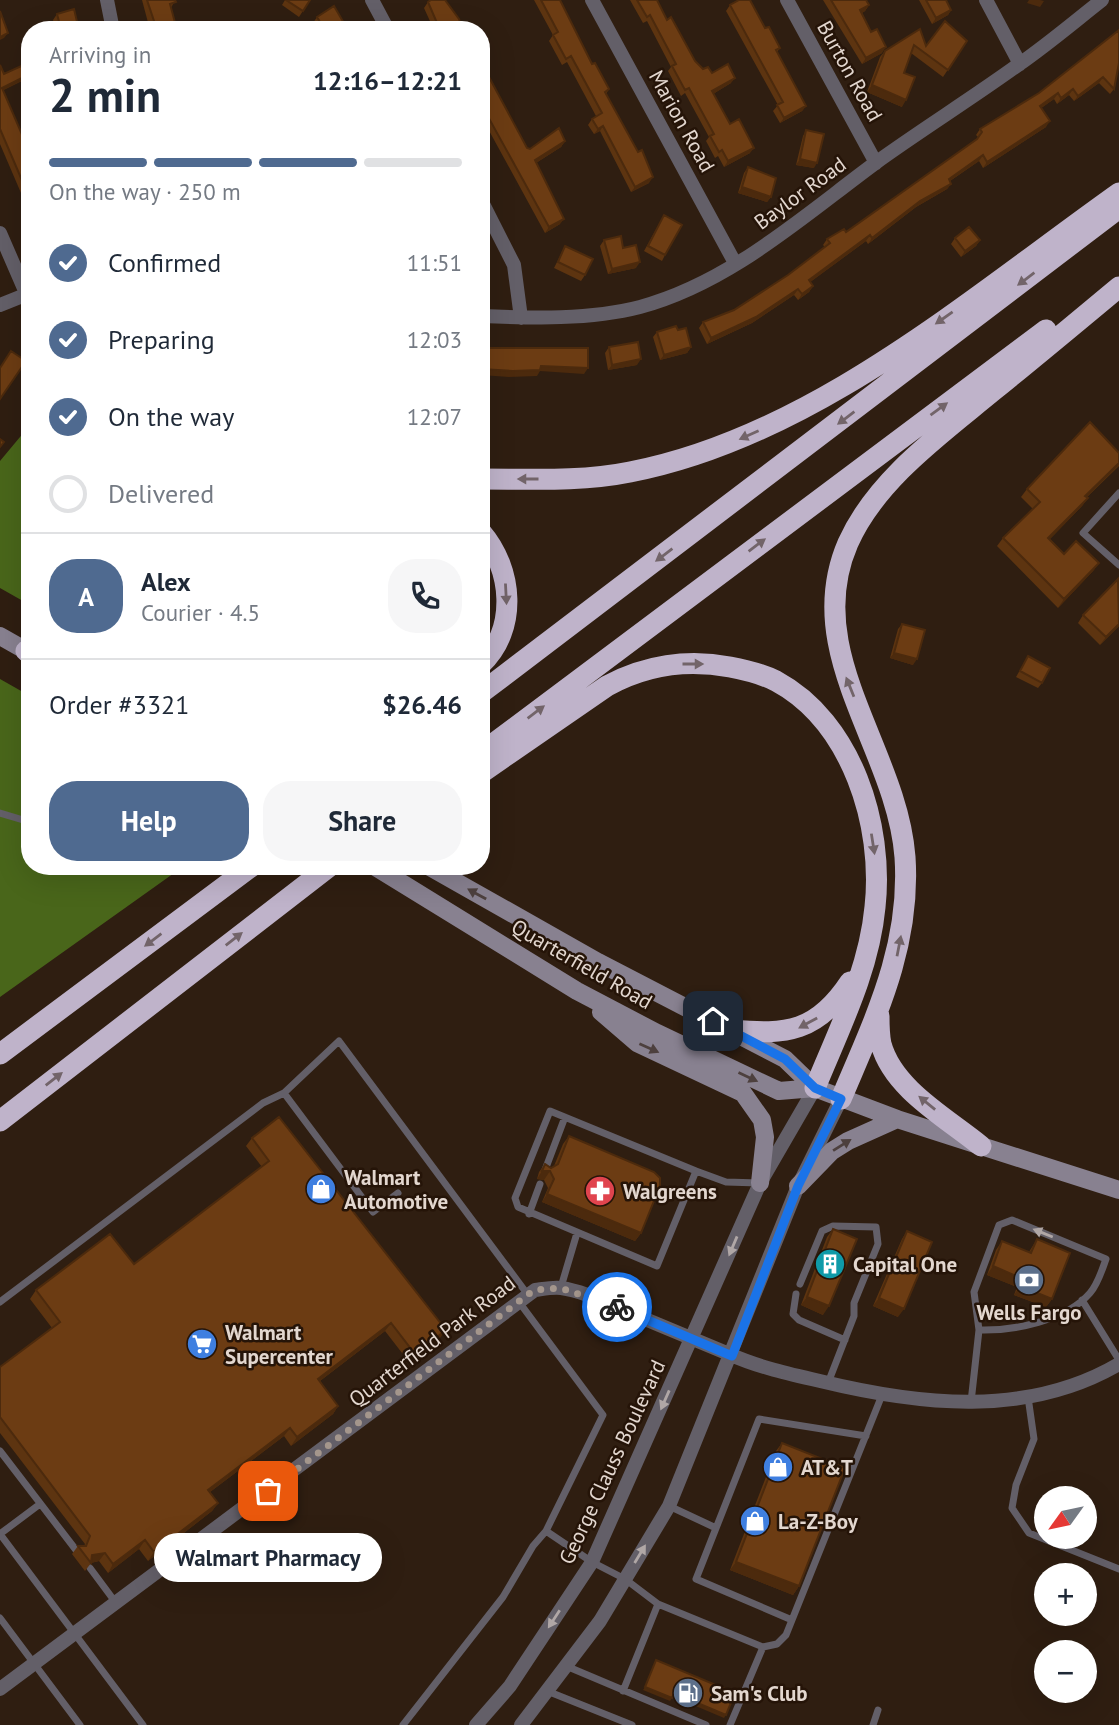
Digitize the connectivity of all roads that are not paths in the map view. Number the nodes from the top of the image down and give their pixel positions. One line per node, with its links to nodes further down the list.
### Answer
1 (107, 0): 7 (street)
2 (372, 0): 8 (street)
3 (593, 0): 15 (street, Marion Road)
4 (787, 0): 10 (street, Burton Road)
5 (986, 0): 9 (street)
6 (1102, 0): 9 (street, Baylor Road)
7 (111, 21)
8 (383, 21)
9 (1020, 64): 10 (street, Baylor Road)
10 (876, 163): 15 (street, Baylor Road)
11 (1119, 193): 23 (highway, one-way to 23)
12 (1119, 208): 30 (highway, one-way to 30)
13 (490, 218): 22 (street)
14 (0, 233): 17 (street)
15 (735, 263): 22 (street, Baylor Road)
16 (1119, 276): 31 (highway, one-way to 16)
17 (21, 278)
18 (1119, 287): 43 (highway, one-way to 18)
19 (21, 296): 20 (street)
20 (0, 305)
21 (490, 316): 22 (street, Baylor Road)
22 (521, 318)
23 (490, 479)
24 (1119, 493): 26 (lane)
25 (490, 546): 29 (highway, one-way to 29)
26 (1119, 565)
27 (0, 636): 28 (main road)
28 (21, 647)
29 (490, 652)
30 (490, 686)
31 (490, 745)
32 (490, 767): 41 (highway, one-way to 41)
33 (0, 813): 34 (lane)
34 (21, 819)
35 (239, 875): 45 (highway, one-way to 45)
36 (318, 875): 40 (highway)
37 (327, 875): 40 (highway)
38 (390, 875): 42 (main road, Quarterfield Road)
39 (443, 875): 44 (main road, Quarterfield Road, one-way to 39)
40 (258, 921): 51 (highway, one-way to 40)
41 (868, 954): 44 (highway, one-way to 44); 46 (highway)
42 (577, 991): 46 (main road, Quarterfield Road, one-way to 46); 55 (main road, one-way to 55)
43 (878, 1010): 48 (highway); 52 (highway, one-way to 43)
44 (732, 1030): 46 (main road, Quarterfield Road)
45 (0, 1054)
46 (815, 1088): 48 (main road, Quarterfield Road); 55 (street, George Clauss Boulevard)
47 (284, 1093): 59 (lane); 65 (lane); 67 (lane)
48 (841, 1099): 50 (main road, Quarterfield Road); 57 (street)
49 (565, 1117): 53 (lane); 54 (lane); 60 (lane)
50 (897, 1119): 52 (main road, Quarterfield Road); 57 (main road, one-way to 50)
51 (0, 1121)
52 (981, 1146): 58 (main road, Quarterfield Road)
53 (545, 1170)
54 (696, 1171): 55 (lane); 61 (lane)
55 (760, 1183): 69 (street, George Clauss Boulevard, one-way to 69)
56 (540, 1184): 60 (lane)
57 (798, 1186): 71 (street)
58 (1118, 1187)
59 (398, 1193)
60 (528, 1214): 61 (lane)
61 (577, 1233): 63 (lane)
62 (800, 1284): 70 (lane)
63 (560, 1288): 65 (street, Quarterfield Park Road); 69 (street, Quarterfield Park Road)
64 (796, 1294): 70 (lane)
65 (524, 1298): 82 (lane); 89 (street, Quarterfield Park Road)
66 (1082, 1300): 68 (lane); 68 (lane, one-way to 68); 72 (lane)
67 (0, 1302)
68 (979, 1330): 76 (lane)
69 (693, 1338): 71 (street, Quarterfield Park Road); 85 (street, George Clauss Boulevard, one-way to 85)
70 (845, 1340): 73 (lane)
71 (732, 1356): 73 (street, Quarterfield Park Road); 80 (street)
72 (1119, 1362): 75 (street, Quarterfield Park Road)
73 (828, 1383): 74 (street, Quarterfield Park Road)
74 (882, 1395): 76 (street, Quarterfield Park Road); 77 (lane)
75 (1028, 1397): 76 (street, Quarterfield Park Road); 87 (lane)
76 (971, 1402)
77 (866, 1436): 81 (lane); 92 (lane)
78 (0, 1451): 79 (lane)
79 (40, 1504): 83 (lane); 84 (lane)
80 (669, 1506): 81 (lane); 88 (street, one-way to 80)
81 (716, 1528): 92 (lane)
82 (546, 1531): 85 (lane); 103 (lane)
83 (0, 1534): 93 (lane)
84 (76, 1550)
85 (592, 1562): 88 (lane); 104 (street, George Clauss Boulevard, one-way to 104)
86 (90, 1568): 89 (lane)
87 (1119, 1569)
88 (625, 1579): 90 (lane); 96 (street)
89 (117, 1603): 93 (street, Quarterfield Park Road)
90 (658, 1604): 94 (lane); 99 (lane)
91 (0, 1618): 95 (lane)
92 (792, 1620): 94 (lane)
93 (75, 1634): 95 (street, Quarterfield Park Road); 102 (lane)
94 (764, 1647): 108 (lane)
95 (34, 1664): 97 (street, Quarterfield Park Road); 101 (lane)
96 (566, 1666): 98 (street); 99 (lane)
97 (0, 1689)
98 (547, 1691): 105 (street); 106 (lane)
99 (623, 1691): 107 (lane)
100 (878, 1710): 109 (lane)
101 (80, 1725)
102 (143, 1725)
103 (403, 1725)
104 (476, 1725)
105 (521, 1725)
106 (632, 1725)
107 (706, 1725)
108 (730, 1725)
109 (873, 1725)

